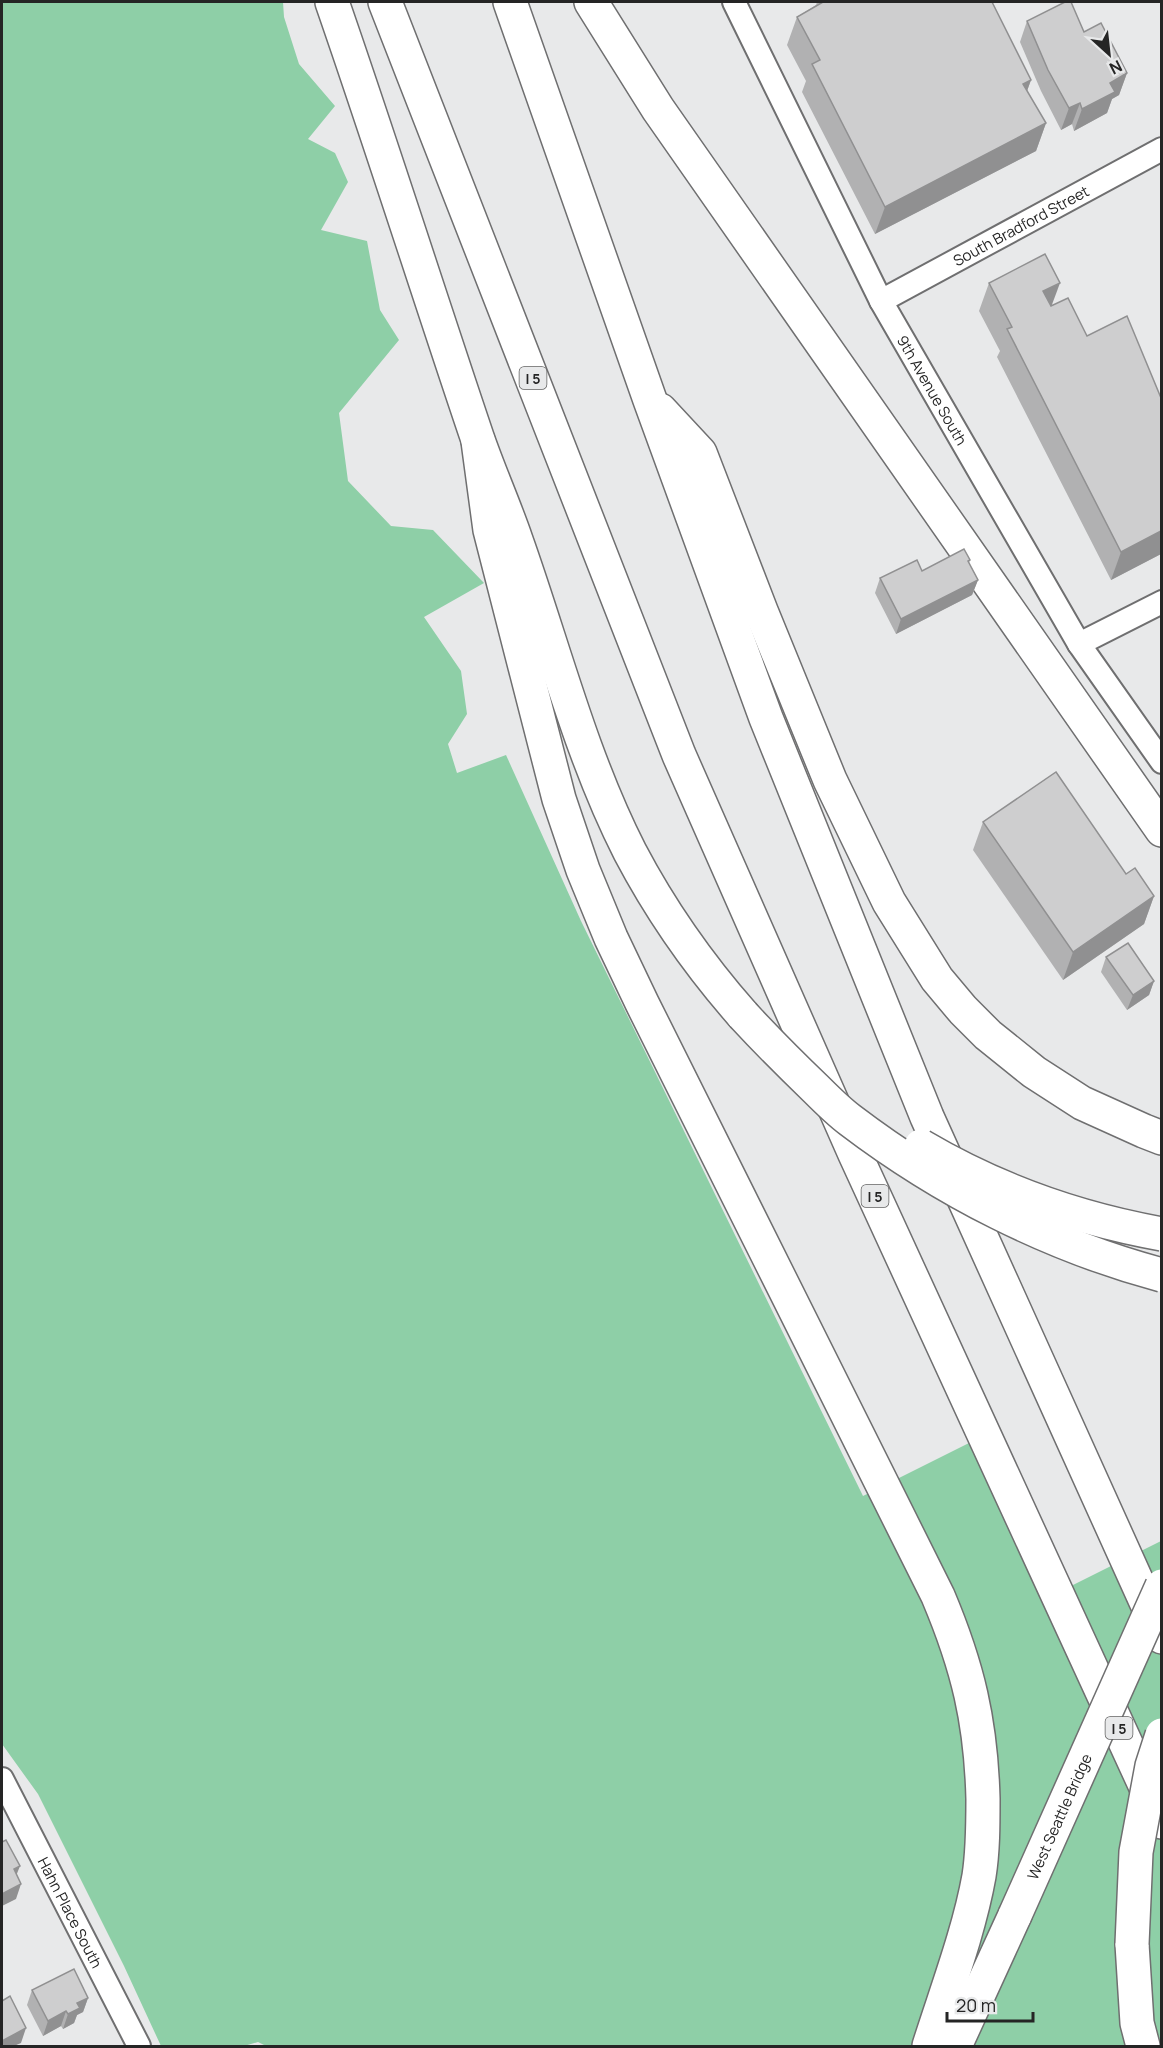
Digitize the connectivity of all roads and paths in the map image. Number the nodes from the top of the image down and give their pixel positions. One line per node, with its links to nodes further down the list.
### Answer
1 (332, 2): 9 (highway)
2 (385, 2): 22 (highway, I 5, bridge)
3 (510, 2): 8 (highway)
4 (591, 2): 13 (highway)
5 (734, 2): 7 (street, 9th Avenue South)
6 (1161, 149): 7 (street, South Bradford Street)
7 (881, 301): 11 (street, 9th Avenue South)
8 (650, 400): 15 (highway); 19 (highway, bridge)
9 (478, 441): 14 (highway); 24 (highway)
10 (1161, 602): 11 (street)
11 (1078, 644): 12 (street, 9th Avenue South)
12 (1161, 762)
13 (1161, 830)
14 (743, 1015): 16 (highway, bridge); 17 (highway, bridge)
15 (1161, 1138)
16 (1161, 1234)
17 (1161, 1275)
18 (1161, 1586): 25 (highway, West Seattle Bridge, bridge)
19 (1161, 1637)
20 (1161, 1735): 26 (highway, bridge)
21 (2, 1779): 23 (street, Hahn Place South)
22 (1161, 1822)
23 (139, 2046)
24 (929, 2046)
25 (956, 2046)
26 (1143, 2046)

